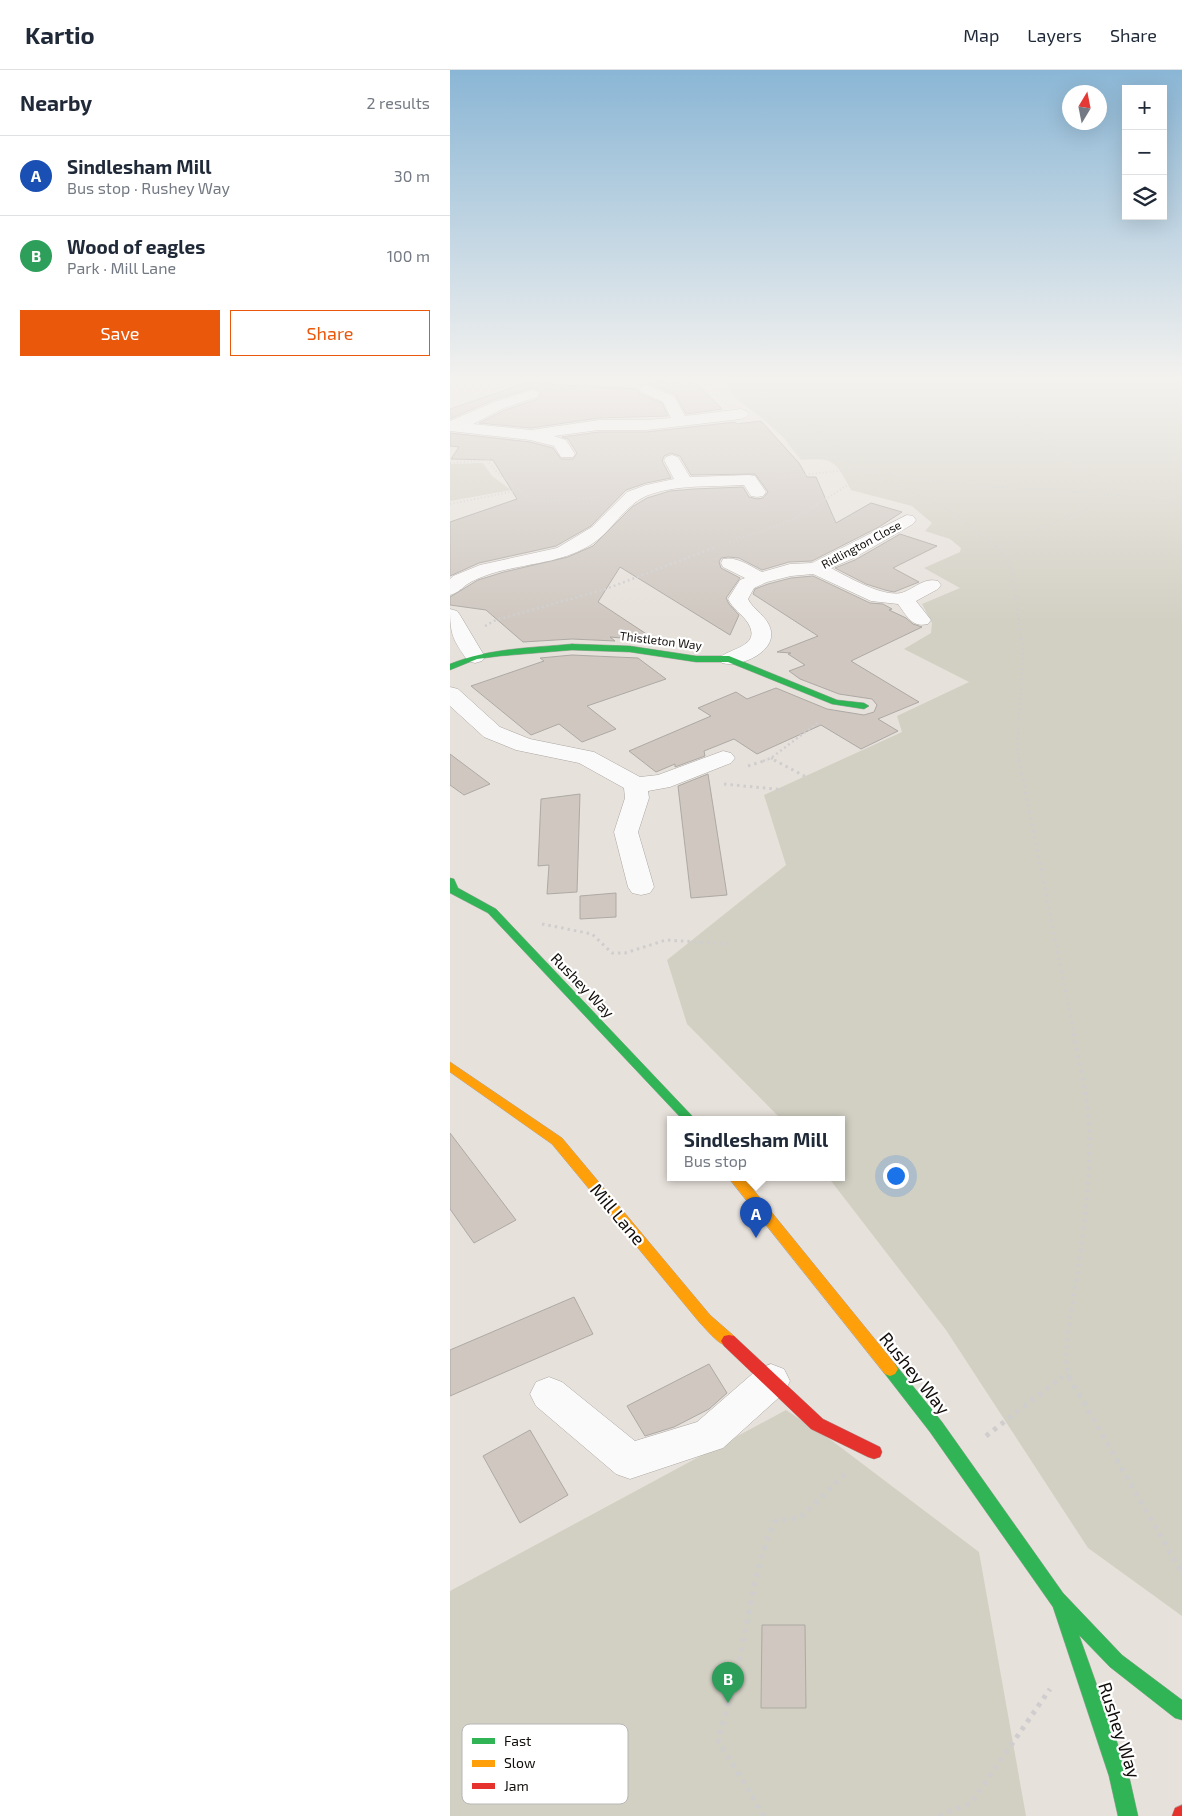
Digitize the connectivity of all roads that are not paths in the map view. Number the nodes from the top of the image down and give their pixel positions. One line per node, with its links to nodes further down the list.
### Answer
1 (672, 460): 3 (street)
2 (760, 465): 3 (street)
3 (686, 483): 5 (street)
4 (907, 520): 7 (street, Ridlington Close)
5 (520, 562): 8 (street); 11 (street)
6 (730, 562): 9 (street)
7 (816, 568): 9 (street, Ridlington Close); 12 (street, Ridlington Close)
8 (556, 572)
9 (760, 578): 16 (street, Ridlington Close)
10 (931, 585): 12 (street)
11 (451, 588)
12 (904, 599): 14 (street)
13 (450, 614): 15 (street)
14 (921, 620)
15 (475, 657): 16 (street, Thistleton Way); 17 (street, Thistleton Way)
16 (729, 659): 19 (street, Thistleton Way)
17 (450, 667)
18 (450, 694): 21 (street)
19 (864, 706)
20 (723, 758): 21 (street)
21 (636, 784): 22 (street)
22 (641, 887)
23 (451, 888): 25 (street, Rushey Way)
24 (450, 1066): 27 (street, Mill Lane)
25 (686, 1116)
26 (738, 1181): 30 (street, Rushey Way)
27 (771, 1381): 28 (street); 29 (street, Mill Lane)
28 (549, 1394)
29 (874, 1452)
30 (1058, 1599): 31 (street, Rushey Way); 32 (street, Rushey Way)
31 (1182, 1711)
32 (1128, 1816)

